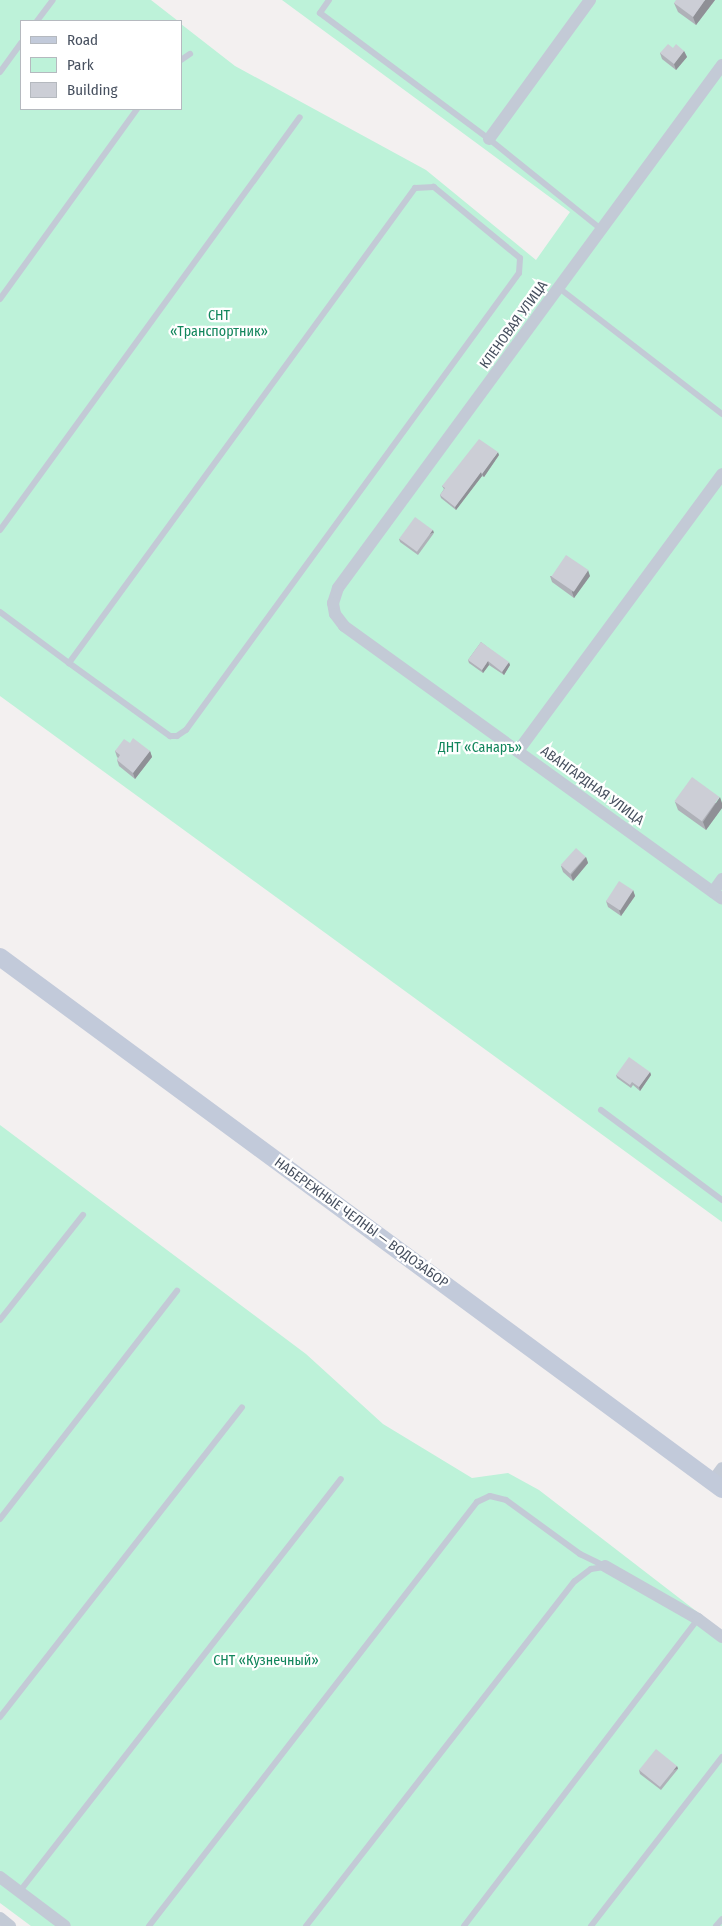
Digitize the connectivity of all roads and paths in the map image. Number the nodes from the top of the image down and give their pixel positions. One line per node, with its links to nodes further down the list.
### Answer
1 (53, 0): 4 (lane)
2 (329, 0): 12 (lane)
3 (590, 0): 12 (street)
4 (38, 20)
5 (20, 44): 9 (lane)
6 (190, 54): 7 (lane)
7 (182, 59)
8 (722, 65): 13 (street, КЛЕНОВАЯ УЛИЦА)
9 (0, 72)
10 (136, 110): 15 (lane)
11 (300, 117): 18 (lane)
12 (489, 139): 13 (lane)
13 (601, 229): 14 (street, КЛЕНОВАЯ УЛИЦА)
14 (559, 288): 16 (lane); 19 (street, КЛЕНОВАЯ УЛИЦА)
15 (0, 299)
16 (722, 414)
17 (722, 474): 22 (street)
18 (0, 530)
19 (333, 603): 22 (street, АВАНГАРДНАЯ УЛИЦА)
20 (0, 612): 21 (lane)
21 (69, 663): 21 (lane)
22 (518, 751): 24 (street, АВАНГАРДНАЯ УЛИЦА)
23 (722, 879): 24 (street)
24 (717, 896)
25 (0, 957): 33 (main road, НАБЕРЕЖНЫЕ ЧЕЛНЫ — ВОДОЗАБОР)
26 (601, 1110): 27 (lane)
27 (722, 1200)
28 (83, 1215): 30 (lane)
29 (177, 1291): 34 (lane)
30 (0, 1320)
31 (242, 1407): 38 (lane)
32 (340, 1479): 41 (lane)
33 (719, 1479)
34 (0, 1519)
35 (606, 1566): 36 (street); 46 (lane); 47 (lane)
36 (698, 1619): 37 (street); 48 (lane)
37 (722, 1637)
38 (0, 1717)
39 (722, 1757): 49 (lane)
40 (0, 1877): 41 (street)
41 (20, 1891): 45 (street)
42 (0, 1918): 44 (street)
43 (722, 1919): 50 (lane)
44 (10, 1926)
45 (65, 1926)
46 (148, 1926)
47 (306, 1926)
48 (464, 1926)
49 (591, 1926)
50 (716, 1926)

